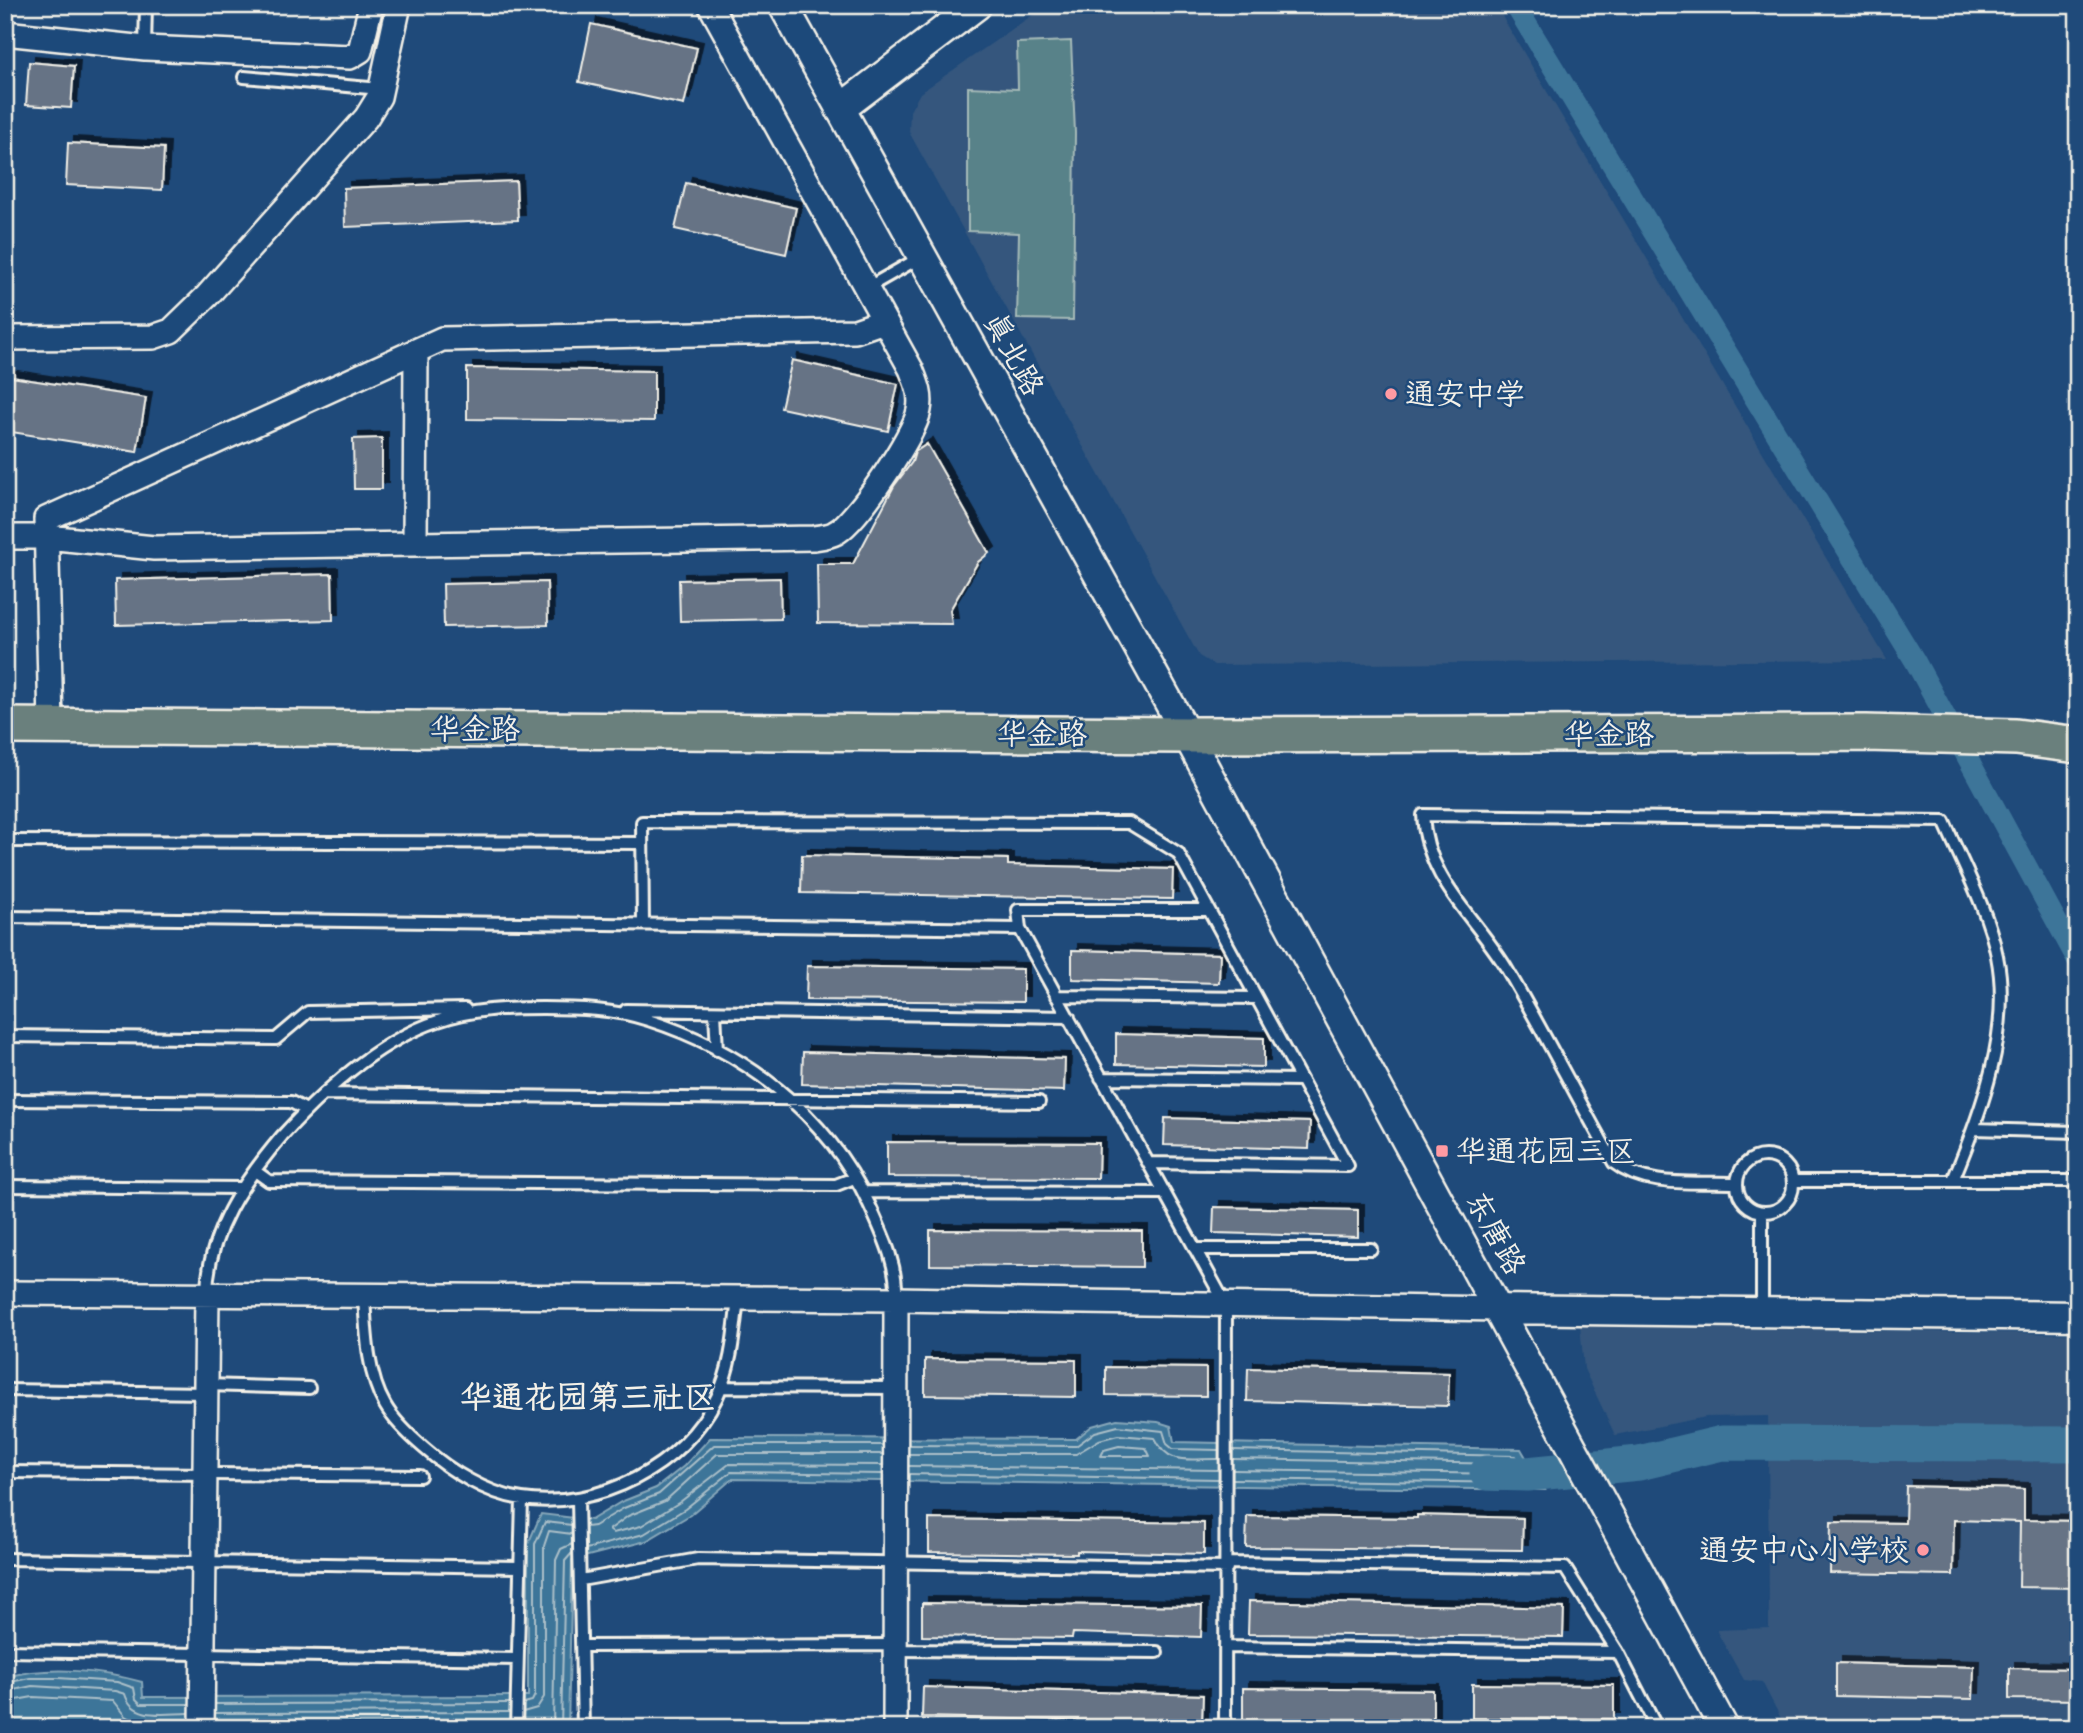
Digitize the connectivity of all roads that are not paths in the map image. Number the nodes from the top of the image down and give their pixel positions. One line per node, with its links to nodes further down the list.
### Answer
1 (146, 5): 8 (lane)
2 (371, 5): 8 (street)
3 (399, 5): 10 (street)
4 (710, 5): 13 (street)
5 (783, 5): 11 (street, 真北路)
6 (977, 5): 11 (street)
7 (5, 33): 8 (street)
8 (145, 48)
9 (244, 77): 10 (lane)
10 (381, 89): 15 (street)
11 (840, 109): 12 (street, 真北路)
12 (922, 256): 13 (lane); 22 (street, 真北路)
13 (865, 289): 14 (street)
14 (884, 321): 16 (street); 19 (street)
15 (5, 338)
16 (416, 351): 18 (street); 19 (street)
17 (5, 537): 18 (street)
18 (47, 537): 19 (street); 20 (street)
19 (415, 544)
20 (51, 725): 21 (main road, 华金路); 22 (main road, 华金路)
21 (5, 726)
22 (1187, 735): 23 (main road, 华金路); 69 (street, 东唐路)
23 (2078, 745)
24 (5, 841): 25 (lane)
25 (642, 843): 26 (lane); 28 (lane)
26 (1207, 910): 29 (lane); 31 (lane)
27 (5, 917): 28 (lane)
28 (643, 924): 29 (lane)
29 (1020, 929): 30 (lane)
30 (1056, 996): 31 (lane); 36 (lane)
31 (1255, 998): 41 (lane)
32 (501, 1008): 33 (lane); 34 (lane); 37 (lane)
33 (596, 1010): 35 (lane); 39 (lane)
34 (416, 1011): 37 (lane); 38 (lane)
35 (715, 1012): 36 (lane); 39 (lane)
36 (1069, 1017): 40 (lane)
37 (416, 1029): 42 (lane)
38 (5, 1036)
39 (717, 1050): 43 (lane)
40 (1101, 1078): 41 (lane); 49 (lane)
41 (1300, 1080): 49 (lane)
42 (324, 1094): 43 (lane); 46 (lane)
43 (794, 1099): 45 (lane); 51 (lane)
44 (5, 1100): 46 (lane)
45 (1039, 1102)
46 (306, 1110): 50 (lane)
47 (1974, 1129): 48 (lane); 53 (lane); 55 (lane)
48 (2078, 1132)
49 (1148, 1163): 59 (lane)
50 (255, 1171): 51 (lane); 57 (lane)
51 (855, 1178): 58 (lane)
52 (1793, 1181): 53 (lane); 55 (lane); 60 (lane)
53 (1953, 1181): 54 (lane)
54 (2078, 1181)
55 (1737, 1183): 60 (lane)
56 (5, 1186): 57 (lane)
57 (241, 1188): 64 (lane)
58 (863, 1192): 59 (lane); 67 (lane)
59 (1164, 1193): 61 (lane)
60 (1762, 1212): 70 (lane)
61 (1195, 1249): 62 (lane); 68 (lane)
62 (1371, 1249)
63 (5, 1293): 64 (street)
64 (207, 1295): 65 (street); 75 (street)
65 (364, 1296): 66 (street); 80 (lane)
66 (738, 1298): 67 (street); 72 (lane)
67 (897, 1300): 68 (street); 74 (street)
68 (1226, 1305): 69 (street); 85 (lane)
69 (1500, 1309): 70 (street); 102 (street, 东唐路)
70 (1762, 1313): 71 (street)
71 (2078, 1317)
72 (721, 1387): 74 (lane); 81 (lane)
73 (309, 1388): 75 (lane)
74 (897, 1388): 83 (street)
75 (206, 1389): 76 (lane); 78 (street)
76 (5, 1390)
77 (5, 1472): 78 (lane)
78 (205, 1475): 79 (lane); 84 (street)
79 (420, 1476)
80 (522, 1499): 81 (lane); 86 (lane)
81 (579, 1500): 87 (lane)
82 (5, 1559): 84 (lane)
83 (897, 1562): 85 (lane); 87 (lane); 90 (street)
84 (204, 1564): 86 (lane); 95 (street)
85 (1227, 1566): 89 (lane); 93 (lane)
86 (519, 1567): 94 (lane)
87 (582, 1580): 88 (lane)
88 (582, 1646): 90 (lane); 98 (lane)
89 (1226, 1647): 93 (lane); 100 (lane)
90 (896, 1648): 92 (lane); 99 (street)
91 (5, 1651): 95 (lane)
92 (1157, 1652)
93 (1618, 1652): 101 (lane)
94 (517, 1659): 95 (lane); 97 (lane)
95 (203, 1661): 96 (street)
96 (202, 1728)
97 (516, 1728)
98 (583, 1728)
99 (895, 1728)
100 (1225, 1728)
101 (1657, 1728)
102 (1724, 1728)

